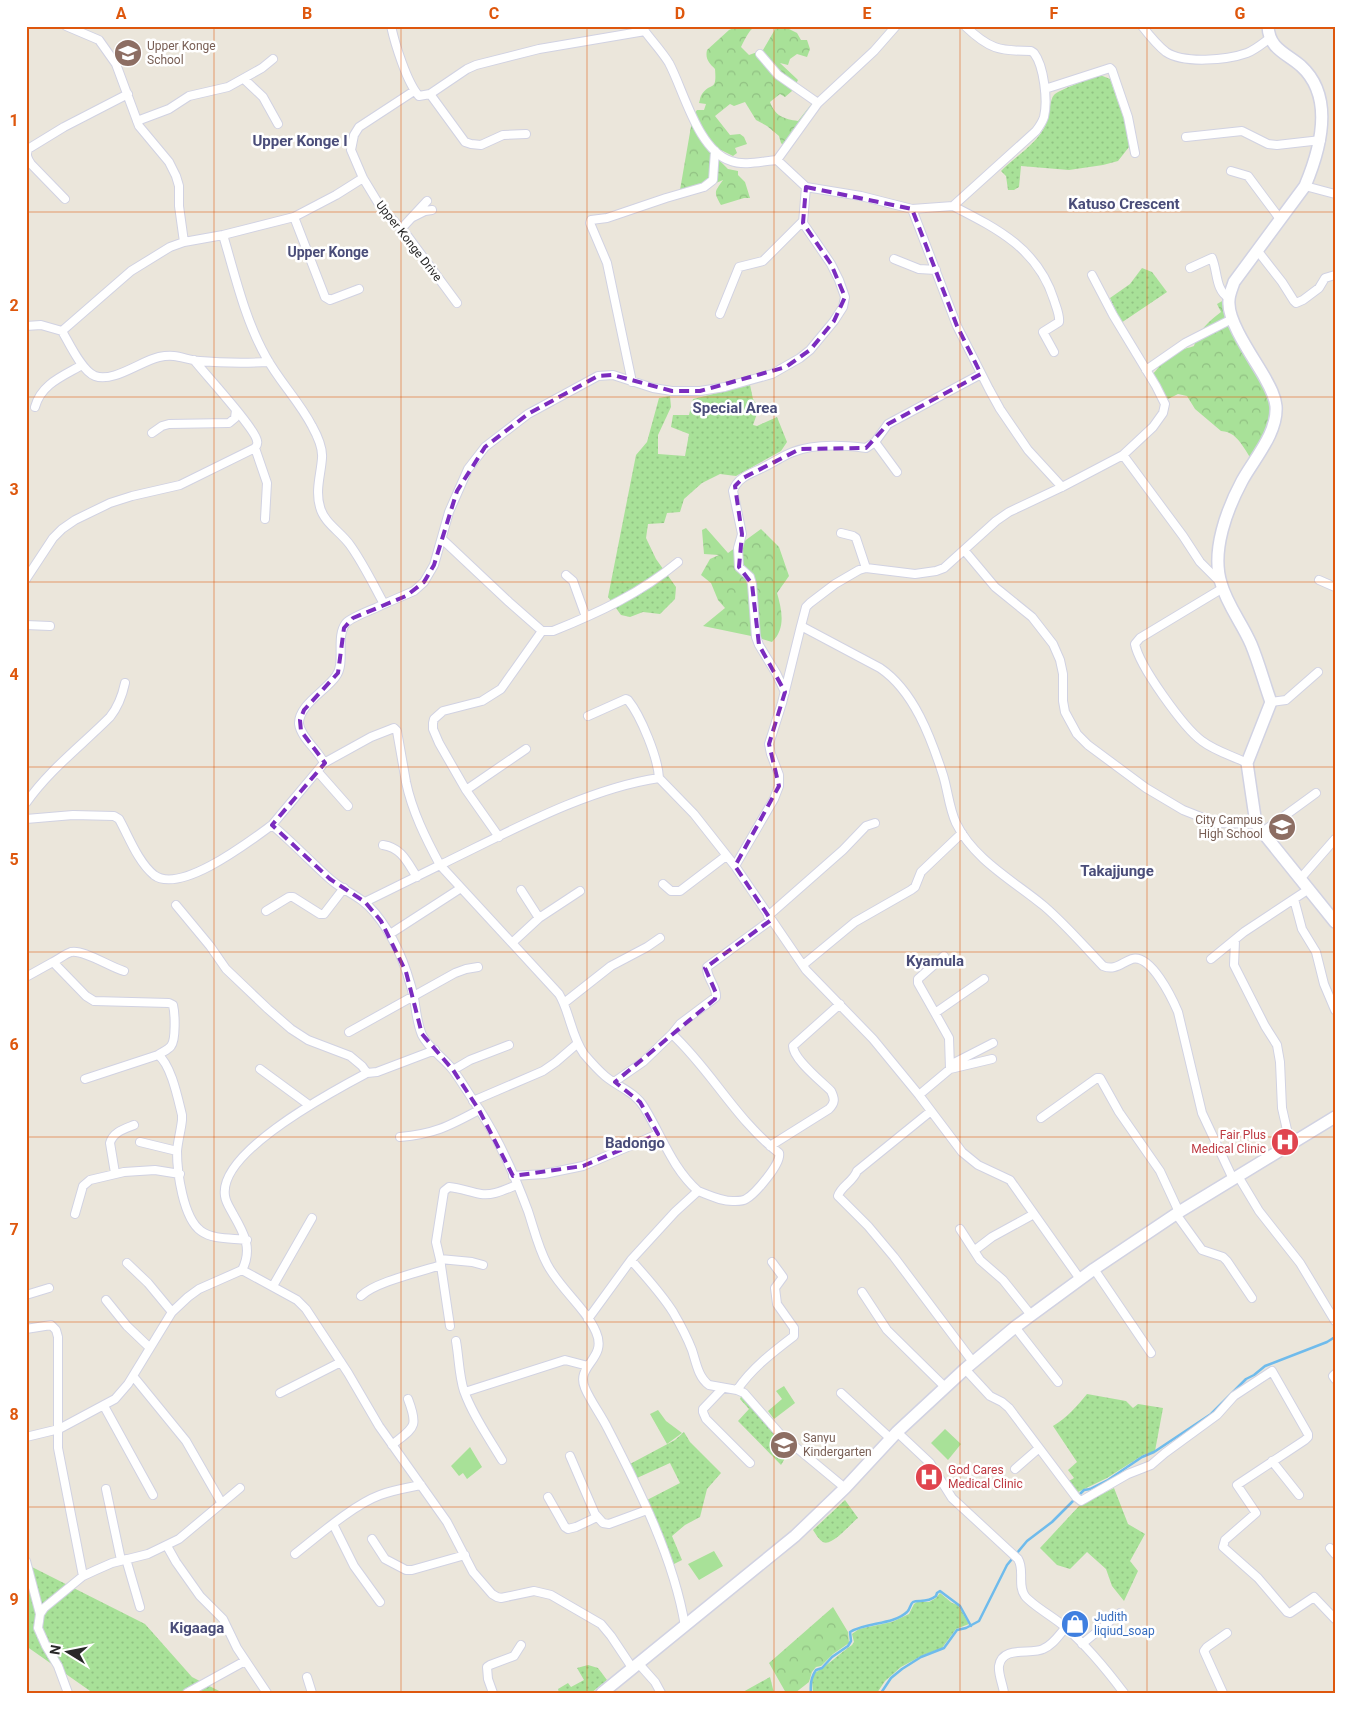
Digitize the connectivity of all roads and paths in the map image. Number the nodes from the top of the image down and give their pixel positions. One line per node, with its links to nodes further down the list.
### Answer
1 (66, 26): 14 (street)
2 (391, 26): 13 (street)
3 (896, 26): 16 (street)
4 (965, 26): 12 (street)
5 (1142, 26): 8 (street)
6 (1268, 26): 8 (street)
7 (643, 29): 15 (street); 22 (street)
8 (1270, 38): 21 (street)
9 (760, 54): 16 (street)
10 (273, 59): 11 (street)
11 (244, 79): 17 (street); 18 (street)
12 (1045, 89): 23 (street); 32 (street)
13 (414, 91): 15 (street); 26 (street, Upper Konge Drive)
14 (128, 94): 17 (street); 30 (street)
15 (430, 94): 19 (street)
16 (818, 103): 24 (street)
17 (137, 121): 41 (street)
18 (278, 124)
19 (526, 134)
20 (1186, 137): 21 (street)
21 (1321, 140): 27 (street)
22 (715, 151): 24 (street); 61 (street)
23 (1135, 153)
24 (777, 160): 28 (street)
25 (1231, 170): 37 (street)
26 (363, 178): 35 (street); 39 (street, Upper Konge Drive)
27 (1306, 186): 29 (street); 37 (street)
28 (806, 187): 33 (street); 38 (street)
29 (1335, 194)
30 (65, 198)
31 (427, 201): 36 (street)
32 (953, 206): 33 (street); 55 (street)
33 (912, 209): 45 (street)
34 (432, 210): 36 (street)
35 (294, 218): 40 (street); 48 (street)
36 (410, 218): 39 (street)
37 (1280, 220): 42 (street)
38 (803, 221): 51 (street); 61 (street)
39 (401, 229): 50 (street, Upper Konge Drive)
40 (222, 235): 41 (street); 57 (street)
41 (184, 242): 54 (street)
42 (1257, 250): 46 (street); 49 (street)
43 (894, 259): 45 (street)
44 (1190, 268): 49 (street)
45 (936, 270): 60 (street)
46 (1335, 275)
47 (1092, 276): 59 (street)
48 (359, 289)
49 (1229, 298): 52 (street)
50 (458, 303)
51 (720, 314)
52 (1232, 319): 59 (street); 79 (street)
53 (26, 326): 54 (street)
54 (62, 331): 58 (street)
55 (1054, 352)
56 (194, 360): 57 (street); 58 (street); 63 (street)
57 (269, 362): 81 (street)
58 (82, 365): 62 (street)
59 (1146, 370): 67 (street)
60 (981, 374): 65 (street); 69 (street)
61 (632, 382): 72 (street)
62 (35, 407)
63 (236, 410): 64 (street); 66 (street)
64 (152, 433)
65 (875, 442): 68 (street); 89 (street)
66 (255, 448): 70 (street); 77 (street)
67 (1123, 455): 69 (street); 79 (street)
68 (897, 472)
69 (1062, 487): 73 (street)
70 (264, 519)
71 (841, 533): 75 (street)
72 (442, 539): 81 (street); 86 (street)
73 (964, 550): 75 (street); 104 (street)
74 (678, 562): 82 (street)
75 (866, 568): 85 (street)
76 (566, 575): 82 (street)
77 (26, 579)
78 (1319, 580): 80 (street)
79 (1221, 585): 90 (street); 93 (street)
80 (1335, 587)
81 (384, 604): 94 (street)
82 (586, 617): 86 (street)
83 (26, 625): 84 (street)
84 (50, 626)
85 (801, 626): 89 (street); 105 (street)
86 (542, 631): 97 (street)
87 (1318, 672): 90 (street)
88 (124, 684): 99 (street)
89 (785, 692): 111 (street)
90 (1271, 702): 93 (street)
91 (588, 716): 96 (street)
92 (526, 749): 97 (street)
93 (1247, 763): 104 (street)
94 (324, 764): 95 (street); 110 (street)
95 (318, 772): 100 (street); 103 (street)
96 (659, 778): 106 (street); 109 (street)
97 (466, 790): 106 (street)
98 (1316, 793): 104 (street)
99 (26, 803)
100 (348, 806)
101 (26, 819): 103 (street)
102 (875, 823): 125 (street)
103 (272, 825): 115 (street)
104 (1259, 829): 113 (street)
105 (962, 833): 134 (street); 175 (street)
106 (499, 837): 110 (street)
107 (1335, 839): 113 (street)
108 (383, 845): 112 (street)
109 (726, 856): 111 (street); 114 (street)
110 (440, 865): 112 (street); 116 (street)
111 (735, 866): 125 (street)
112 (417, 876): 121 (street)
113 (1300, 879): 117 (street)
114 (663, 884)
115 (344, 888): 121 (street); 123 (street)
116 (461, 888): 127 (street); 130 (street)
117 (1309, 889): 120 (street); 126 (street)
118 (521, 890): 124 (street)
119 (580, 891): 124 (street)
120 (1294, 899): 129 (street); 142 (street)
121 (365, 902): 127 (street)
122 (176, 905): 155 (street)
123 (266, 911)
124 (539, 918): 130 (street)
125 (770, 918): 134 (street); 145 (street)
126 (1335, 922)
127 (390, 934): 139 (street)
128 (660, 938): 140 (street)
129 (1235, 940): 132 (street); 169 (street)
130 (513, 942): 140 (street)
131 (944, 956): 143 (street)
132 (1211, 959)
133 (53, 962): 136 (street); 137 (street); 150 (street)
134 (802, 965): 141 (street)
135 (478, 967): 139 (street)
136 (124, 971)
137 (26, 977)
138 (984, 979): 143 (street)
139 (413, 996): 144 (street); 149 (street)
140 (564, 1003): 146 (street)
141 (840, 1004): 158 (street); 170 (street)
142 (1335, 1010)
143 (935, 1013): 152 (street)
144 (348, 1032)
145 (672, 1034): 157 (street); 170 (street)
146 (578, 1044): 157 (street); 159 (street)
147 (993, 1044): 152 (street)
148 (509, 1045): 154 (street)
149 (435, 1050): 154 (street); 155 (street)
150 (158, 1055): 156 (street); 171 (street)
151 (992, 1060): 152 (street)
152 (950, 1067): 158 (street)
153 (260, 1068): 160 (street)
154 (453, 1070): 159 (street)
155 (367, 1073): 160 (street)
156 (85, 1079)
157 (614, 1082): 166 (street)
158 (919, 1095): 162 (street)
159 (473, 1101): 161 (street)
160 (309, 1105): 183 (street)
161 (479, 1110): 167 (street); 174 (street)
162 (931, 1111): 180 (street); 212 (street)
163 (1335, 1117): 169 (street)
164 (1041, 1118): 178 (street)
165 (134, 1125): 172 (street)
166 (658, 1134): 174 (street); 177 (street)
167 (400, 1137)
168 (140, 1142): 171 (street)
169 (1290, 1144): 175 (street)
170 (770, 1146): 177 (street)
171 (177, 1151): 173 (street)
172 (114, 1173): 173 (street); 179 (street)
173 (180, 1174): 183 (street)
174 (513, 1176): 176 (street)
175 (1235, 1178): 178 (street); 203 (street)
176 (517, 1185): 186 (street); 202 (street)
177 (698, 1191): 185 (street)
178 (1178, 1213): 190 (street); 198 (street)
179 (75, 1214)
180 (1034, 1214): 184 (street); 192 (street)
181 (312, 1218): 193 (street)
182 (960, 1229): 184 (street)
183 (247, 1240): 191 (street)
184 (975, 1250): 201 (street)
185 (631, 1260): 202 (street); 218 (street)
186 (440, 1262): 189 (street); 197 (street); 204 (street)
187 (772, 1262): 219 (street)
188 (126, 1263): 200 (street)
189 (483, 1265)
190 (1094, 1269): 192 (street); 209 (street)
191 (242, 1270): 193 (street); 200 (street)
192 (1080, 1279): 201 (street)
193 (273, 1286): 210 (street)
194 (49, 1288): 196 (street)
195 (862, 1292): 217 (street)
196 (26, 1295)
197 (361, 1296)
198 (1252, 1298)
199 (106, 1300): 208 (street)
200 (172, 1312): 208 (street)
201 (1031, 1315): 205 (street)
202 (588, 1319): 211 (street)
203 (1335, 1320)
204 (450, 1326)
205 (1015, 1327): 212 (street); 216 (street)
206 (26, 1329): 225 (street)
207 (456, 1341): 220 (street)
208 (149, 1348): 214 (street)
209 (1151, 1353)
210 (341, 1362): 221 (street); 228 (street)
211 (588, 1366): 220 (street); 243 (street)
212 (969, 1366): 217 (street); 229 (street)
213 (1335, 1374): 215 (street)
214 (133, 1376): 224 (street); 242 (street)
215 (1335, 1379)
216 (1058, 1382)
217 (945, 1387): 226 (street)
218 (723, 1388): 219 (street); 233 (street)
219 (737, 1390): 237 (street)
220 (465, 1392): 231 (street)
221 (280, 1393)
222 (841, 1393): 226 (street)
223 (408, 1399): 228 (street)
224 (104, 1406): 225 (street); 239 (street)
225 (59, 1429): 227 (street); 252 (street)
226 (894, 1436): 237 (street); 259 (street)
227 (26, 1437)
228 (392, 1445): 235 (street)
229 (1038, 1449): 232 (street); 234 (street)
230 (570, 1456): 244 (street)
231 (502, 1460)
232 (1272, 1461): 240 (street); 257 (street)
233 (750, 1463)
234 (1015, 1469)
235 (421, 1485): 245 (street); 249 (street)
236 (240, 1488): 242 (street)
237 (845, 1488): 258 (street)
238 (106, 1489): 250 (street)
239 (153, 1495)
240 (1299, 1495)
241 (548, 1497): 244 (street)
242 (221, 1502): 247 (street)
243 (647, 1510): 244 (street); 258 (street)
244 (597, 1517)
245 (333, 1524): 248 (street); 253 (street)
246 (372, 1539): 249 (street)
247 (167, 1546): 250 (street); 263 (street)
248 (295, 1554)
249 (464, 1555): 264 (street)
250 (124, 1560): 252 (street); 254 (street)
251 (26, 1561): 256 (street)
252 (84, 1576): 256 (street)
253 (380, 1602)
254 (140, 1608)
255 (1120, 1612): 261 (street)
256 (40, 1614): 267 (street)
257 (1335, 1619)
258 (685, 1626): 264 (street)
259 (1066, 1627): 261 (street); 266 (street)
260 (1227, 1633): 276 (street)
261 (1082, 1644): 275 (street)
262 (521, 1645): 271 (street)
263 (245, 1661): 268 (street); 269 (street)
264 (636, 1667): 272 (street); 273 (street)
265 (307, 1677): 270 (street)
266 (1003, 1690): 274 (street)
267 (68, 1693)
268 (187, 1693)
269 (267, 1693)
270 (312, 1693)
271 (493, 1693)
272 (602, 1693)
273 (661, 1693)
274 (996, 1693)
275 (1124, 1693)
276 (1223, 1693)

